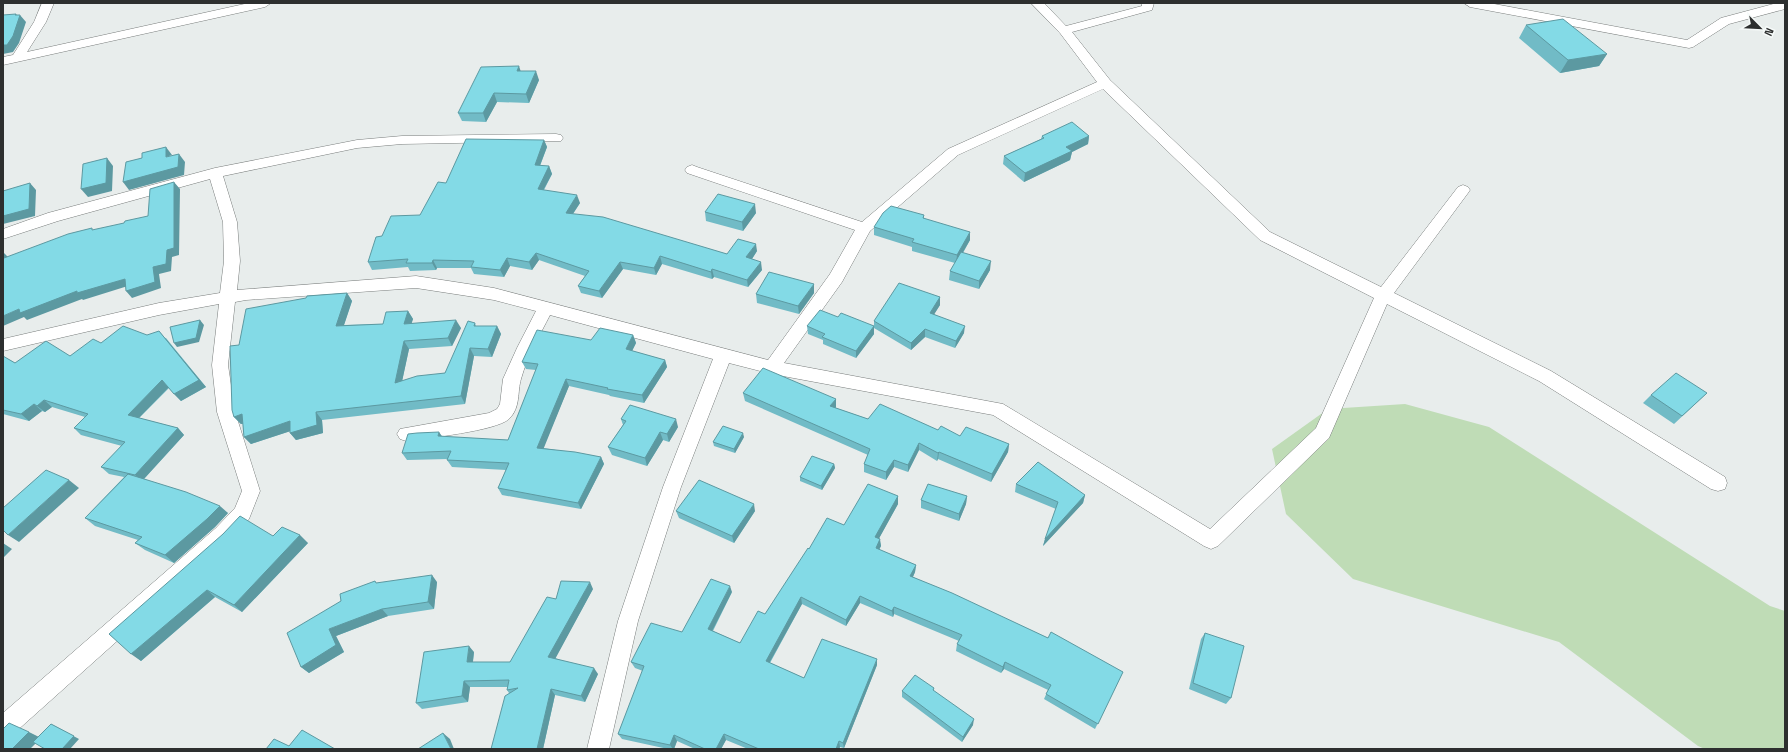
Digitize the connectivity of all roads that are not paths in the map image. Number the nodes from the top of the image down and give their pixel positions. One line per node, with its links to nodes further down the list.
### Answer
1 (48, 3): 8 (street)
2 (265, 3): 8 (street)
3 (1037, 3): 7 (street)
4 (1148, 3): 7 (street)
5 (1470, 3): 6 (street)
6 (1785, 5)
7 (1064, 30): 10 (street)
8 (18, 57): 9 (street)
9 (3, 61)
10 (1105, 83): 15 (street); 18 (street)
11 (556, 138): 13 (street)
12 (692, 170): 15 (street)
13 (216, 173): 16 (street); 17 (street)
14 (1463, 190): 18 (street)
15 (864, 228): 22 (street)
16 (3, 234)
17 (228, 296): 19 (street); 20 (street); 25 (street)
18 (1383, 296): 22 (street); 24 (street)
19 (546, 308): 21 (street); 23 (street)
20 (3, 345)
21 (723, 355): 22 (street); 26 (street)
22 (772, 367)
23 (406, 434)
24 (1718, 483)
25 (3, 728)
26 (598, 749)

